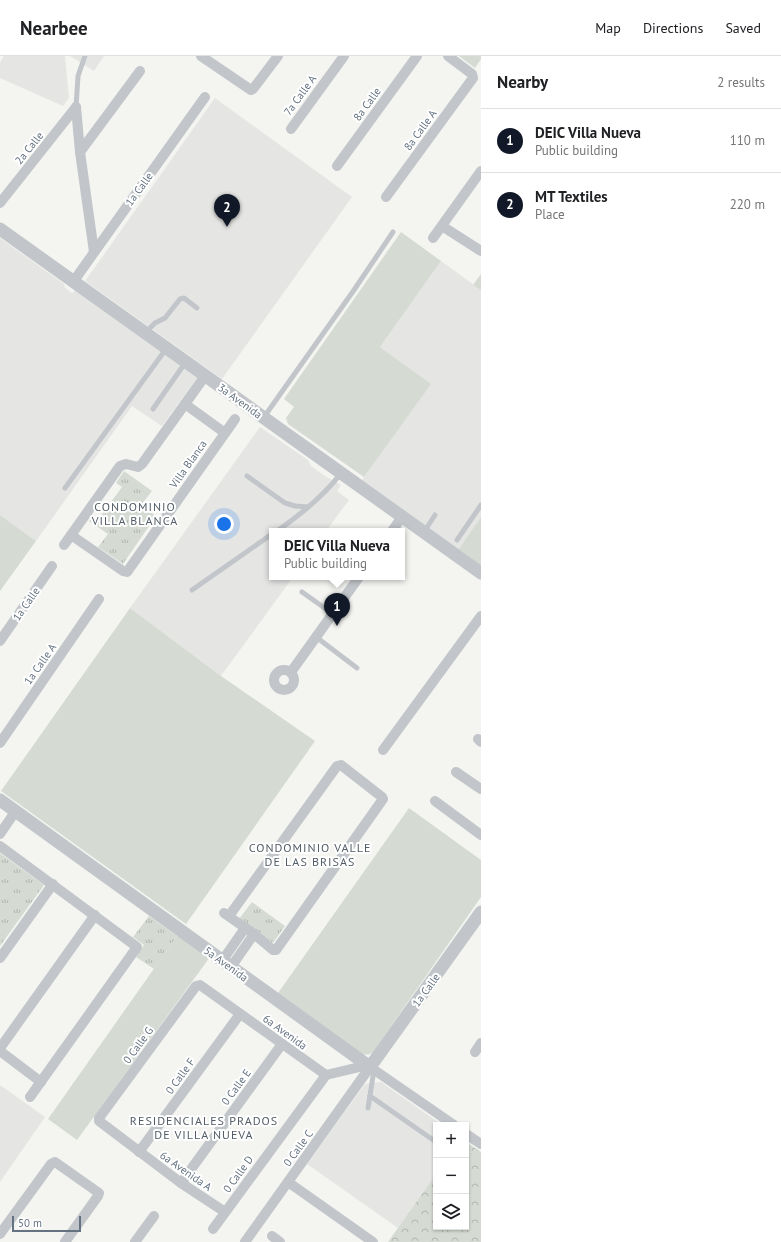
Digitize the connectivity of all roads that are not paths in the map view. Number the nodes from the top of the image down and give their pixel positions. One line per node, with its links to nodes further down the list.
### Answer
1 (85, 56): 9 (lane)
2 (278, 56): 6 (street)
3 (344, 56): 10 (street, 7a Calle A)
4 (417, 56): 12 (street, 8a Calle)
5 (448, 56): 14 (street, 8a Calle A)
6 (207, 58)
7 (140, 71): 11 (street)
8 (206, 97): 21 (street, 1a Calle)
9 (76, 107): 11 (street); 15 (street, 2a Calle)
10 (291, 129)
11 (80, 152): 21 (street)
12 (337, 166)
13 (481, 170): 16 (street)
14 (386, 196)
15 (0, 203)
16 (442, 226): 19 (street); 20 (street)
17 (0, 229): 22 (street, 3a Avenida)
18 (393, 232): 30 (lane)
19 (433, 238)
20 (481, 251)
21 (94, 252): 22 (street, 1a Calle)
22 (73, 282): 24 (street, 3a Avenida)
23 (197, 308): 24 (lane)
24 (145, 333): 25 (street, 3a Avenida)
25 (167, 348): 26 (street, 3a Avenida); 35 (lane)
26 (185, 362): 27 (street, 3a Avenida); 29 (lane)
27 (205, 376): 28 (street); 30 (street, 3a Avenida)
28 (185, 404): 32 (street); 43 (street)
29 (153, 409)
30 (263, 418): 33 (street, 3a Avenida)
31 (235, 419): 32 (street, Villa Blanca)
32 (225, 432): 43 (street, Villa Blanca)
33 (341, 473): 37 (lane); 39 (street, 3a Avenida)
34 (247, 476): 37 (lane)
35 (66, 488)
36 (481, 505): 45 (lane)
37 (308, 507): 40 (lane)
38 (435, 515): 42 (lane)
39 (402, 517): 41 (street); 42 (street, 3a Avenida)
40 (281, 528)
41 (394, 528)
42 (423, 532): 48 (street, 3a Avenida)
43 (71, 535): 46 (street)
44 (269, 536): 50 (lane)
45 (457, 540)
46 (64, 544)
47 (52, 566): 56 (street, 1a Calle)
48 (481, 573)
49 (357, 580): 53 (street)
50 (192, 590)
51 (302, 592): 53 (lane)
52 (99, 600): 59 (street, 1a Calle A)
53 (333, 614): 55 (street)
54 (481, 616): 60 (street)
55 (316, 637): 57 (lane); 58 (street)
56 (0, 641)
57 (357, 668)
58 (290, 672)
59 (0, 743)
60 (383, 750)
61 (456, 772): 62 (street)
62 (481, 789)
63 (0, 800): 65 (street, 5a Avenida)
64 (435, 801): 67 (street)
65 (15, 812): 66 (street); 75 (street, 5a Avenida)
66 (0, 834)
67 (481, 835)
68 (0, 846): 69 (street)
69 (53, 884): 71 (street); 74 (street)
70 (481, 912): 81 (street, 1a Calle)
71 (95, 915): 79 (street); 83 (street)
72 (245, 928): 73 (street); 73 (street); 75 (street)
73 (254, 934): 75 (street)
74 (0, 958)
75 (226, 964): 81 (street, 5a Avenida)
76 (196, 986): 77 (street, 6a Avenida); 87 (street, 0 Calle G)
77 (240, 1014): 78 (street, 6a Avenida); 92 (street, 0 Calle F)
78 (282, 1044): 82 (street, 6a Avenida); 94 (street, 0 Calle E)
79 (0, 1048)
80 (0, 1051): 83 (street)
81 (371, 1068): 82 (street); 84 (lane); 88 (street, 5a Avenida); 93 (street, 0 Calle C)
82 (326, 1075): 95 (street, 0 Calle D)
83 (41, 1082): 85 (street)
84 (370, 1096): 86 (lane); 90 (lane)
85 (30, 1097)
86 (368, 1108)
87 (99, 1118): 92 (street, 6a Avenida A)
88 (450, 1122)
89 (469, 1136): 91 (street)
90 (433, 1140)
91 (480, 1141)
92 (139, 1152): 94 (street, 6a Avenida A)
93 (288, 1182): 101 (street, 0 Calle C); 102 (street)
94 (182, 1183): 95 (street, 6a Avenida A)
95 (225, 1212): 97 (street, 0 Calle D)
96 (154, 1216): 100 (street)
97 (213, 1229)
98 (0, 1234): 99 (street)
99 (65, 1242)
100 (135, 1242)
101 (245, 1242)
102 (373, 1242)

